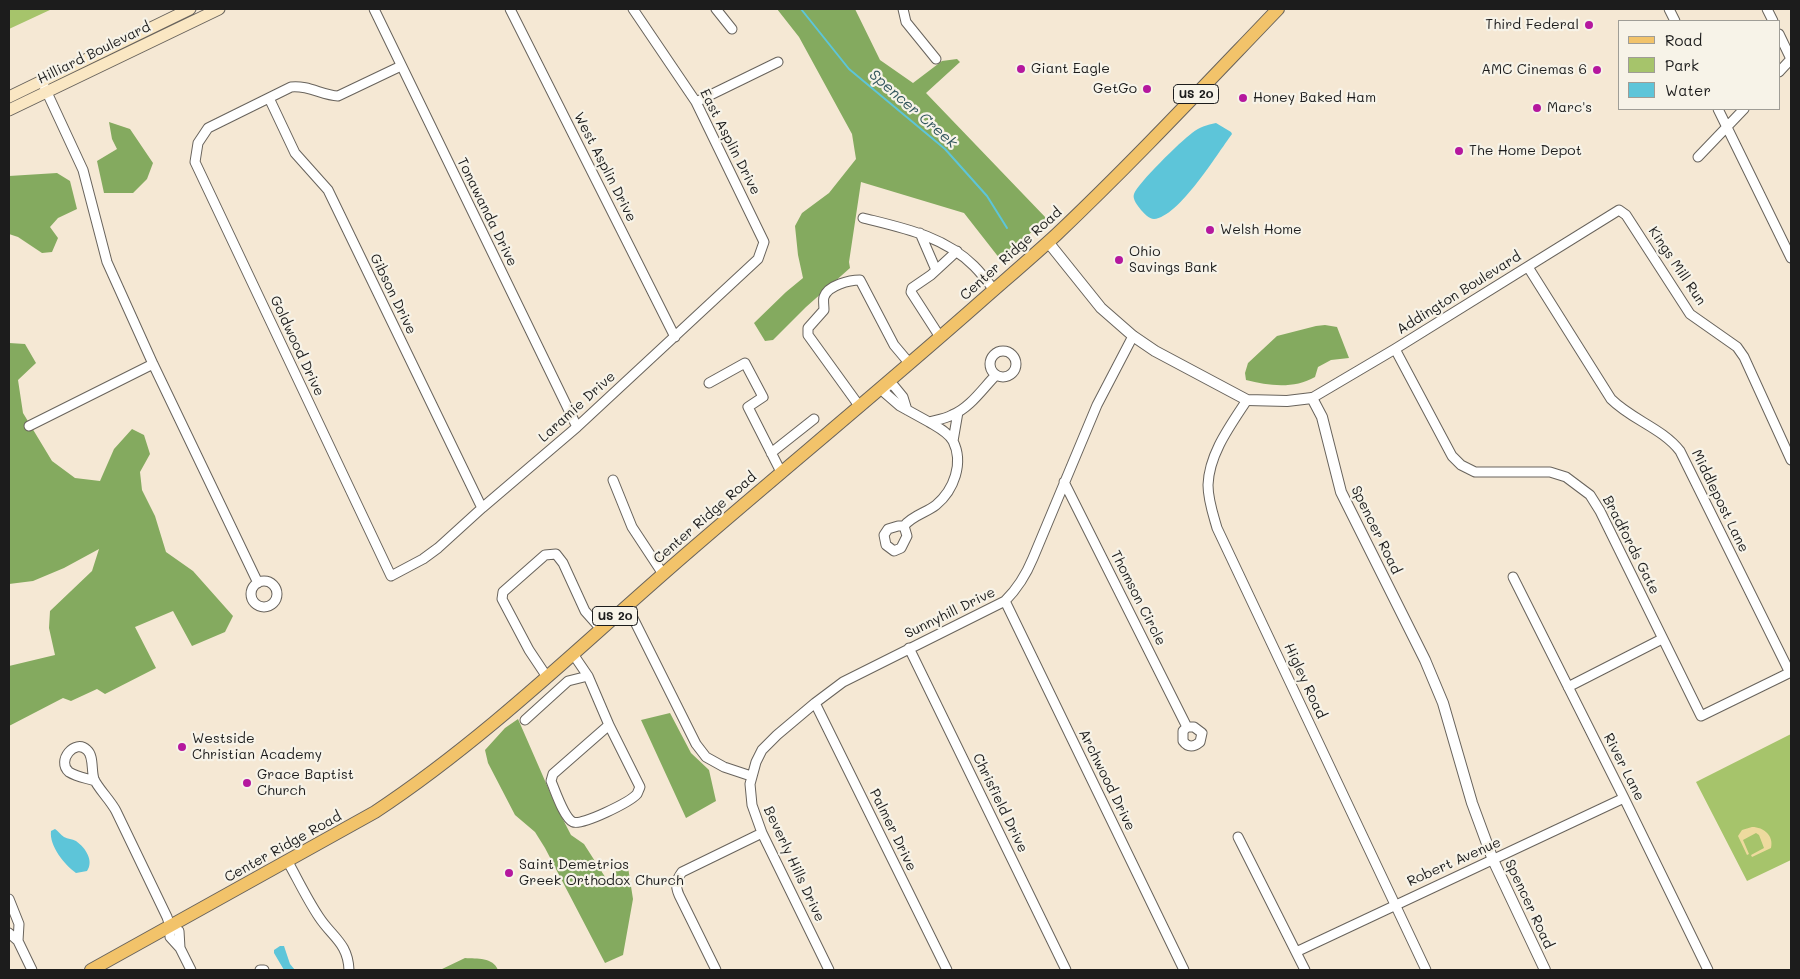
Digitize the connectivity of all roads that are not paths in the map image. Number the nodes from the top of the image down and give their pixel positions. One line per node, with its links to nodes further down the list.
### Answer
1 (190, 9): 16 (main road, Hilliard Boulevard)
2 (219, 9): 16 (main road, Hilliard Boulevard)
3 (374, 9): 14 (street, Tonawanda Drive)
4 (510, 9): 36 (street, West Asplin Drive)
5 (633, 9): 19 (street, East Asplin Drive)
6 (716, 9): 9 (street)
7 (903, 9): 11 (street)
8 (1278, 9): 29 (main road, Center Ridge Road / US 20)
9 (732, 29)
10 (1780, 36): 12 (street)
11 (936, 59)
12 (1791, 59): 15 (street)
13 (778, 62): 19 (street)
14 (401, 66): 18 (street); 51 (street, Tonawanda Drive)
15 (1780, 71)
16 (44, 87): 17 (main road, Hilliard Boulevard); 20 (main road, Hilliard Boulevard); 39 (street)
17 (9, 97)
18 (270, 98): 58 (street, Gibson Drive); 61 (street, Goldwood Drive)
19 (696, 102): 28 (street, East Asplin Drive)
20 (9, 110)
21 (1718, 110): 23 (street)
22 (1743, 110): 23 (street)
23 (1727, 127): 24 (street); 31 (street)
24 (1698, 157)
25 (1619, 210): 32 (street, Addington Boulevard); 54 (street, Kings Mill Run)
26 (863, 218): 27 (street)
27 (920, 233): 30 (street); 33 (street)
28 (764, 242): 36 (street, Laramie Drive)
29 (1048, 242): 34 (main road, Center Ridge Road / US 20); 35 (street)
30 (957, 252): 33 (street); 34 (street)
31 (1791, 258)
32 (1528, 267): 38 (street, Addington Boulevard); 70 (street, Middlepost Lane)
33 (936, 270): 37 (street)
34 (994, 290): 37 (main road, Center Ridge Road / US 20)
35 (1133, 336): 45 (street); 57 (street, Sunnyhill Drive)
36 (675, 337): 51 (street, Laramie Drive)
37 (940, 337): 40 (main road, Center Ridge Road / US 20)
38 (1395, 349): 44 (street, Addington Boulevard); 67 (street, Bradfords Gate)
39 (154, 364): 50 (street); 63 (street)
40 (910, 364): 43 (main road, Center Ridge Road / US 20); 46 (street)
41 (996, 375): 47 (street)
42 (709, 383): 53 (street)
43 (886, 384): 46 (main road, Center Ridge Road / US 20); 49 (street)
44 (1312, 398): 45 (street); 83 (street, Spencer Road)
45 (1247, 400): 86 (street, Higley Road)
46 (860, 407): 55 (main road, Center Ridge Road / US 20)
47 (958, 412): 49 (street); 52 (street)
48 (814, 419): 53 (street)
49 (929, 422): 52 (street)
50 (29, 426)
51 (577, 427): 58 (street, Laramie Drive)
52 (953, 441): 59 (street)
53 (770, 453): 55 (street)
54 (1791, 460)
55 (781, 472): 60 (main road, Center Ridge Road / US 20)
56 (613, 480): 60 (street)
57 (1064, 482): 64 (street, Sunnyhill Drive); 77 (street, Thomson Circle)
58 (482, 508): 61 (street, Laramie Drive)
59 (904, 526)
60 (663, 574): 65 (main road, Center Ridge Road / US 20)
61 (391, 576)
62 (1513, 577): 73 (street, River Lane)
63 (258, 583)
64 (1005, 601): 68 (street, Sunnyhill Drive); 99 (street, Archwood Drive)
65 (627, 606): 66 (main road, Center Ridge Road / US 20); 78 (street)
66 (601, 629): 69 (main road, Center Ridge Road / US 20); 72 (street)
67 (1662, 639): 70 (street, Bradfords Gate); 73 (street)
68 (909, 648): 74 (street, Sunnyhill Drive); 98 (street, Chrisfield Drive)
69 (573, 654): 71 (street); 72 (main road, Center Ridge Road / US 20)
70 (1790, 673)
71 (588, 676): 75 (street); 76 (street)
72 (547, 677): 84 (main road, Center Ridge Road / US 20)
73 (1568, 687): 80 (street, River Lane)
74 (815, 703): 78 (street, Sunnyhill Drive); 97 (street, Palmer Drive)
75 (525, 720)
76 (609, 725): 76 (street)
77 (1187, 727)
78 (751, 776): 81 (street, Beverly Hills Drive)
79 (95, 781): 87 (street)
80 (1624, 798): 83 (street, Robert Avenue); 103 (street, River Lane)
81 (762, 833): 95 (street); 96 (street, Beverly Hills Drive)
82 (1238, 837): 90 (street)
83 (1493, 860): 86 (street, Robert Avenue); 102 (street, Spencer Road)
84 (288, 862): 87 (main road, Center Ridge Road / US 20); 94 (street)
85 (9, 899): 89 (street)
86 (1395, 904): 90 (street, Robert Avenue); 101 (street, Higley Road)
87 (170, 926): 92 (main road, Center Ridge Road / US 20); 93 (street)
88 (9, 933): 89 (street)
89 (18, 941): 91 (street)
90 (1296, 952): 100 (street)
91 (32, 970)
92 (91, 970)
93 (191, 970)
94 (349, 970)
95 (716, 970)
96 (829, 970)
97 (947, 970)
98 (1066, 970)
99 (1184, 970)
100 (1305, 970)
101 (1426, 970)
102 (1545, 970)
103 (1708, 970)

